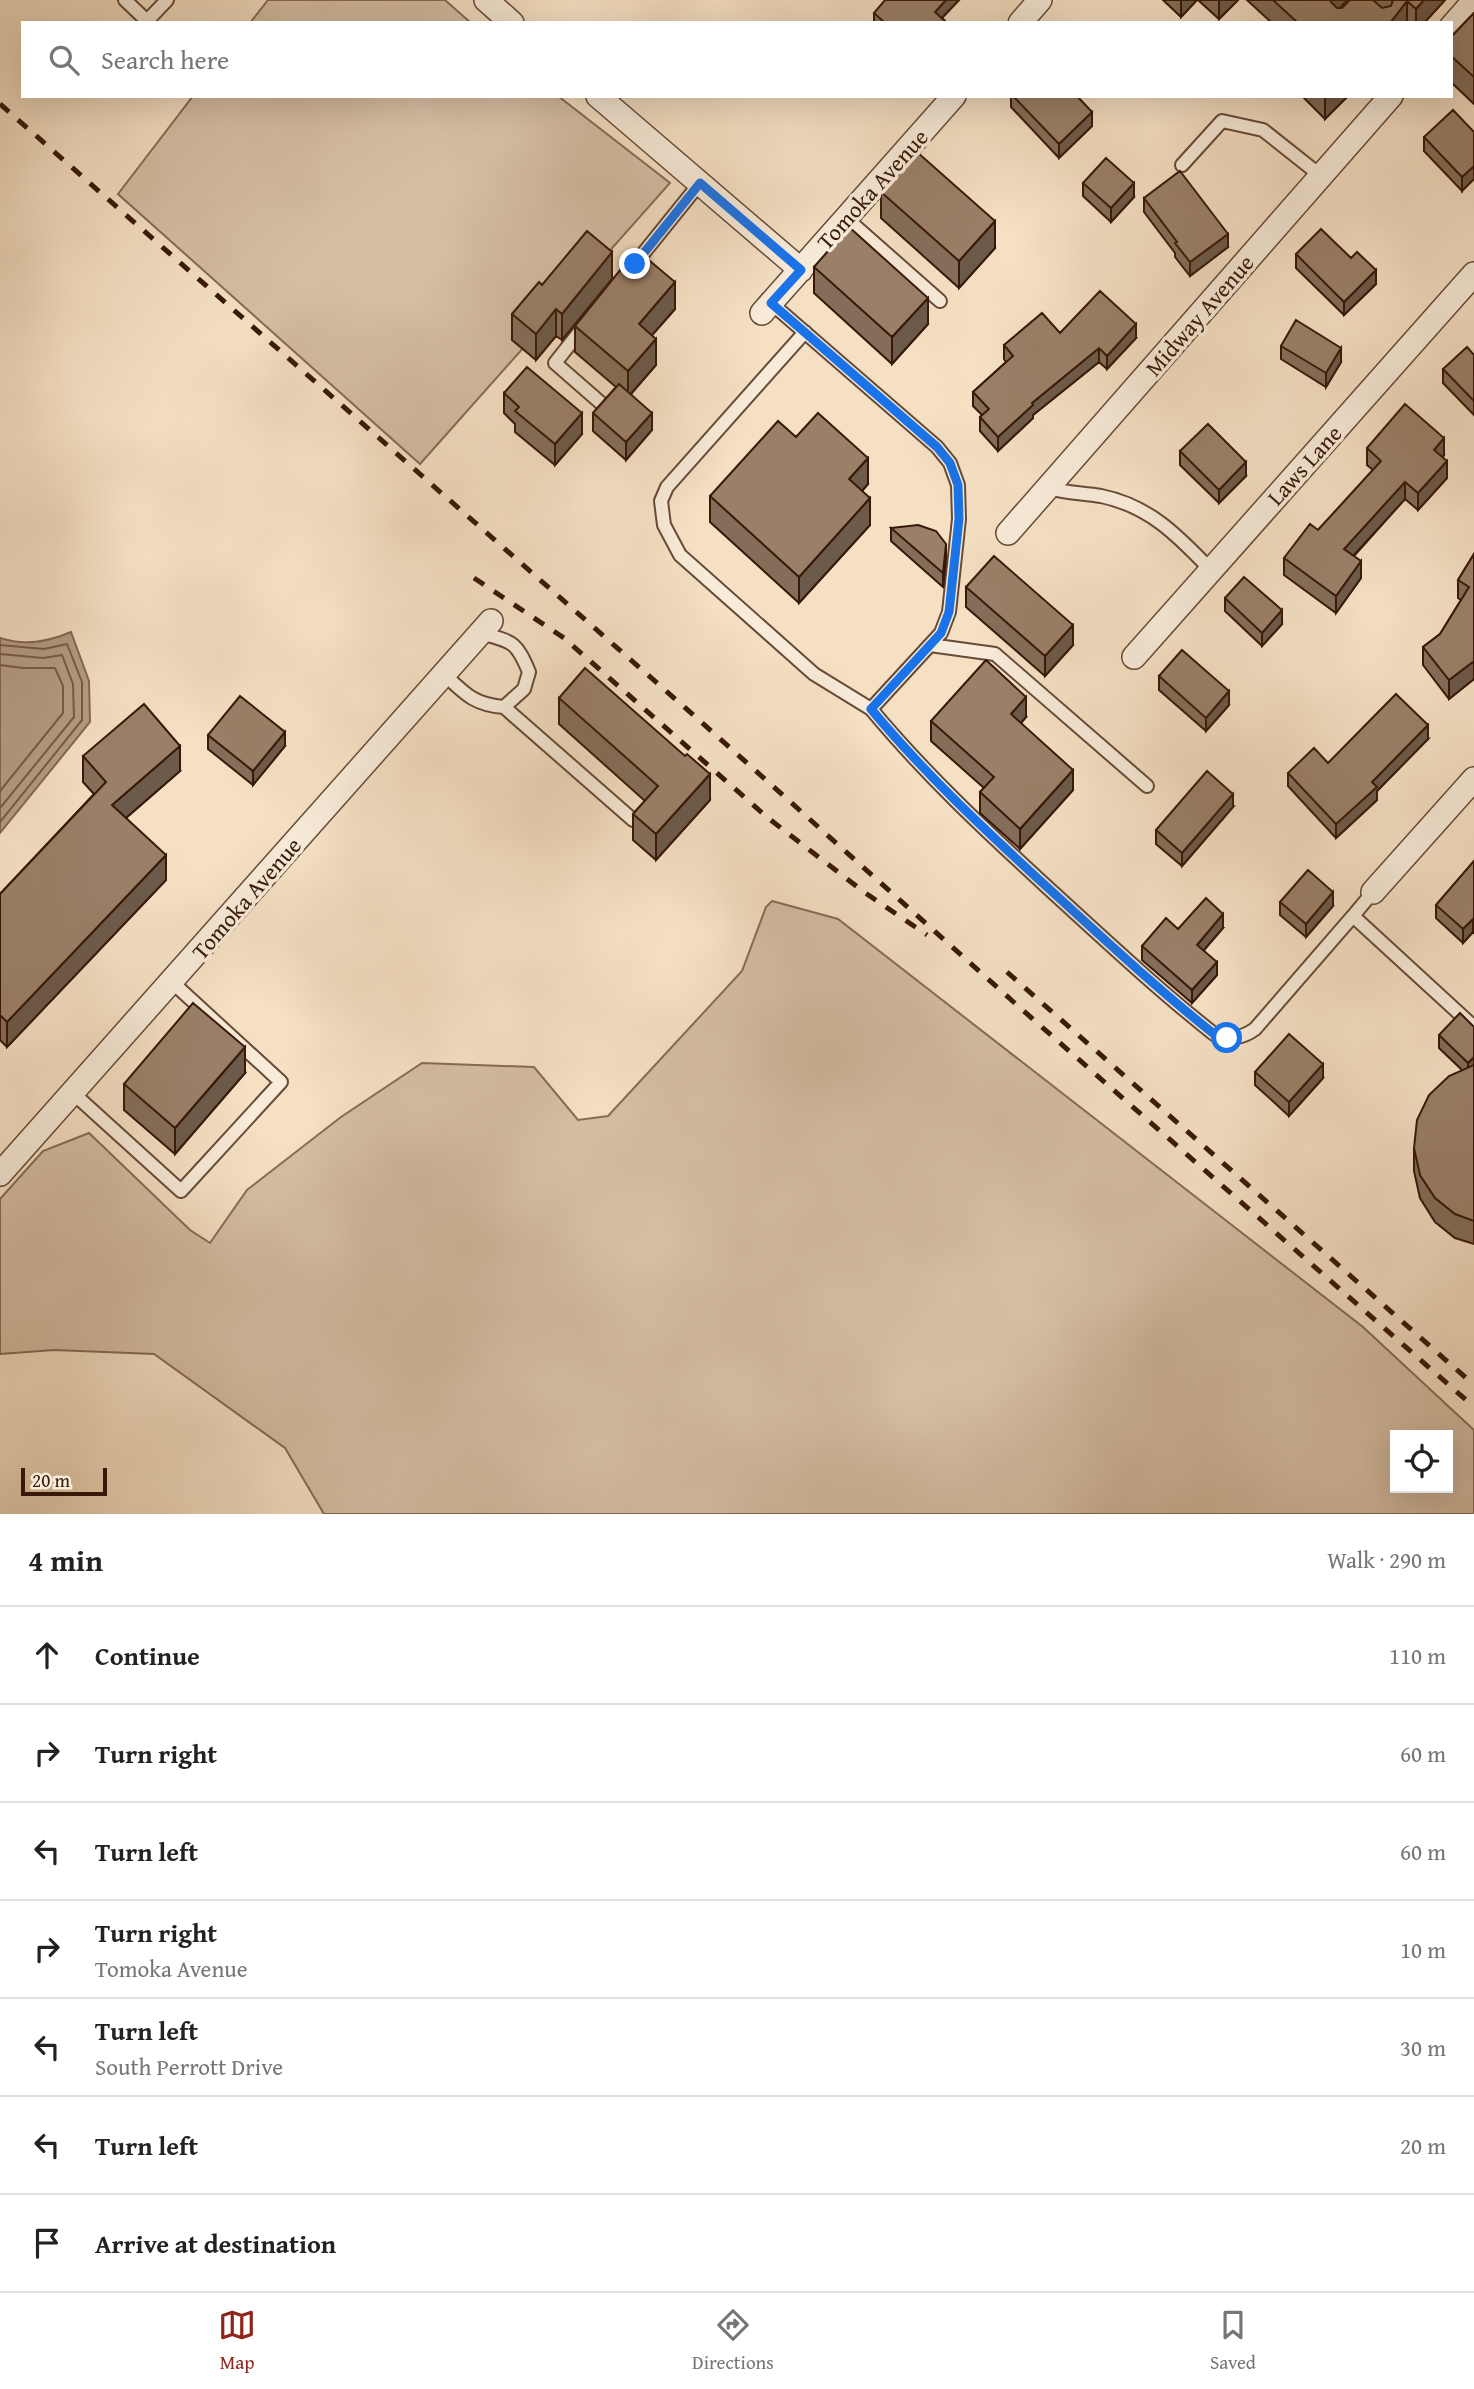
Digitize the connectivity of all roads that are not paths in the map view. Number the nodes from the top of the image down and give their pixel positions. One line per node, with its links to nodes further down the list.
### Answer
1 (125, 0): 2 (lane)
2 (167, 0)
3 (486, 0): 6 (street)
4 (1040, 0): 7 (street)
5 (1474, 1): 8 (street)
6 (510, 21)
7 (1022, 21)
8 (1453, 25)
9 (600, 98): 14 (street)
10 (952, 98): 15 (street, Tomoka Avenue)
11 (1388, 98): 13 (street, Midway Avenue)
12 (1182, 165): 13 (lane)
13 (1321, 176): 24 (street, Midway Avenue)
14 (700, 183): 16 (street); 18 (lane)
15 (846, 218): 16 (street, Tomoka Avenue); 19 (lane)
16 (801, 270): 20 (street, Tomoka Avenue)
17 (1474, 274): 26 (street, Laws Lane)
18 (611, 293)
19 (940, 301)
20 (767, 308): 22 (lane)
21 (595, 313): 23 (lane)
22 (805, 332): 28 (lane); 32 (lane)
23 (602, 404)
24 (1048, 488): 25 (street, Midway Avenue); 26 (lane)
25 (1008, 533)
26 (1211, 570): 29 (street, Laws Lane)
27 (486, 627): 30 (street, Tomoka Avenue); 31 (lane)
28 (930, 645): 32 (lane); 34 (lane)
29 (1134, 657)
30 (444, 674): 31 (lane); 38 (street, Tomoka Avenue)
31 (503, 707): 35 (lane)
32 (871, 709): 37 (lane)
33 (1474, 779): 36 (street)
34 (1147, 786)
35 (633, 820)
36 (1373, 892): 37 (lane)
37 (1353, 916): 39 (lane)
38 (172, 982): 40 (street, Tomoka Avenue); 40 (lane)
39 (1474, 1027)
40 (73, 1093): 41 (street, Tomoka Avenue)
41 (0, 1174)

